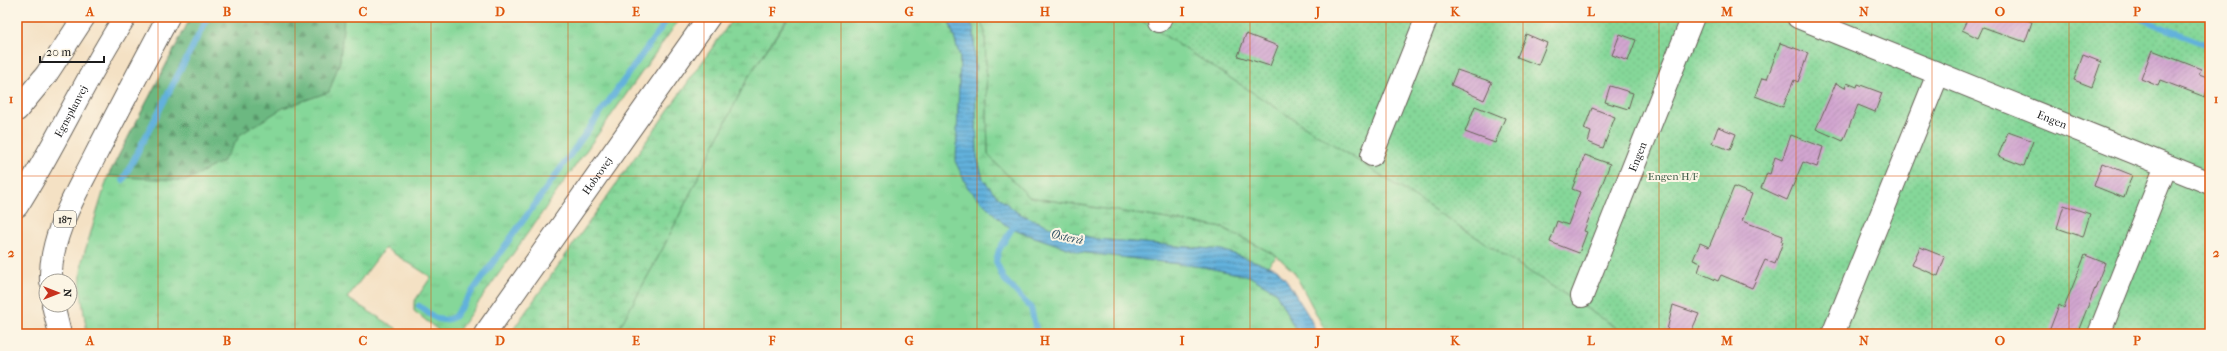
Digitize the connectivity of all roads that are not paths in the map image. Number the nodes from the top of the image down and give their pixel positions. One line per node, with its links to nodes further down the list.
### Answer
1 (84, 17): 9 (main road)
2 (125, 17): 13 (main road, Egnsplanvej)
3 (168, 17): 14 (main road, 187)
4 (709, 17): 18 (main road, Hobrovej)
5 (1427, 17): 10 (main road)
6 (1693, 17): 15 (main road, Engen)
7 (1798, 17): 8 (main road, Engen)
8 (1938, 74): 11 (main road, Engen); 19 (main road)
9 (17, 110)
10 (1372, 155)
11 (2166, 166): 12 (main road, Engen); 20 (main road)
12 (2210, 184)
13 (17, 206)
14 (52, 273)
15 (1582, 296)
16 (56, 313): 17 (main road)
17 (60, 334)
18 (485, 334)
19 (1833, 334)
20 (2099, 334)

